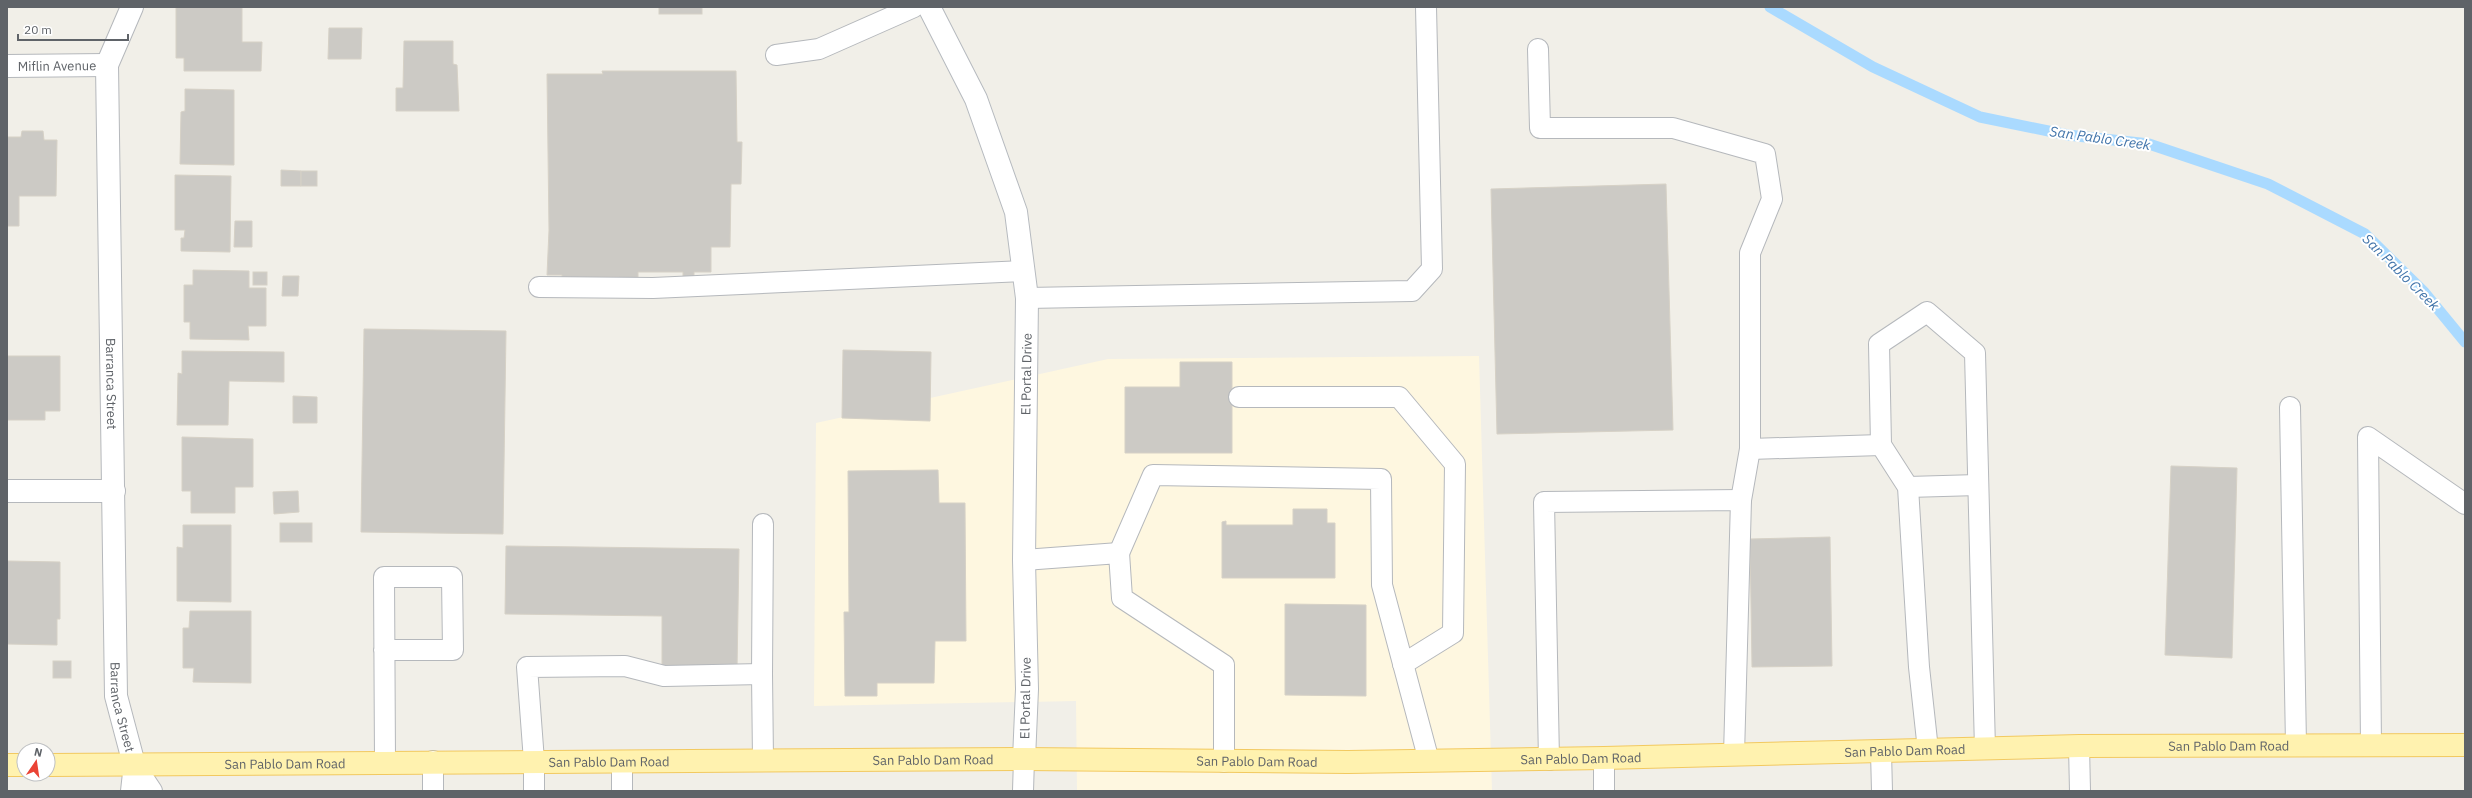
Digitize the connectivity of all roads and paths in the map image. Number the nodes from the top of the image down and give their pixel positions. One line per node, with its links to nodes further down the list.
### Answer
1 (132, 7): 7 (street, Barranca Street)
2 (914, 7): 6 (lane)
3 (929, 7): 9 (street, El Portal Drive)
4 (1426, 7): 11 (lane)
5 (1538, 49): 15 (lane)
6 (776, 55)
7 (107, 65): 8 (street, Miflin Avenue); 19 (street, Barranca Street)
8 (7, 66)
9 (1024, 270): 10 (lane); 11 (street, El Portal Drive)
10 (539, 287)
11 (1027, 298): 24 (street, El Portal Drive)
12 (1239, 397): 26 (lane)
13 (2290, 407): 28 (lane)
14 (1881, 445): 15 (lane); 16 (lane); 17 (lane)
15 (1750, 449): 20 (lane)
16 (1978, 485): 17 (lane); 32 (lane)
17 (1908, 487): 33 (lane)
18 (7, 491): 19 (street)
19 (114, 491): 46 (street, Barranca Street)
20 (1740, 500): 35 (lane); 39 (lane)
21 (2465, 504): 29 (lane)
22 (763, 524): 27 (lane)
23 (1119, 553): 24 (lane); 26 (lane); 45 (lane)
24 (1024, 560): 37 (street, El Portal Drive)
25 (384, 650): 25 (lane); 40 (lane)
26 (1403, 664): 44 (lane)
27 (762, 674): 38 (lane); 42 (lane)
28 (2296, 745): 29 (main road, San Pablo Dam Road); 31 (main road, San Pablo Dam Road)
29 (2371, 745): 30 (main road, San Pablo Dam Road)
30 (2465, 745)
31 (2079, 746): 32 (main road, San Pablo Dam Road); 56 (lane)
32 (1985, 749): 33 (main road, San Pablo Dam Road)
33 (1928, 750): 34 (main road, San Pablo Dam Road)
34 (1880, 752): 35 (main road, San Pablo Dam Road); 55 (lane)
35 (1734, 755): 36 (main road, San Pablo Dam Road)
36 (1604, 758): 39 (main road, San Pablo Dam Road); 54 (lane)
37 (1024, 759): 38 (main road, San Pablo Dam Road); 45 (main road, San Pablo Dam Road); 53 (lane)
38 (763, 760): 43 (main road, San Pablo Dam Road)
39 (1549, 760): 44 (main road, San Pablo Dam Road)
40 (386, 761): 41 (main road, San Pablo Dam Road); 46 (main road, San Pablo Dam Road)
41 (433, 761): 42 (main road, San Pablo Dam Road); 50 (lane)
42 (534, 761): 43 (main road, San Pablo Dam Road); 51 (lane)
43 (622, 761): 52 (lane)
44 (1429, 761): 45 (main road, San Pablo Dam Road)
45 (1224, 762)
46 (134, 764): 47 (main road, San Pablo Dam Road); 48 (lane); 49 (lane)
47 (56, 765)
48 (131, 791)
49 (152, 791)
50 (433, 791)
51 (534, 791)
52 (622, 791)
53 (1023, 791)
54 (1604, 791)
55 (1882, 791)
56 (2080, 791)

